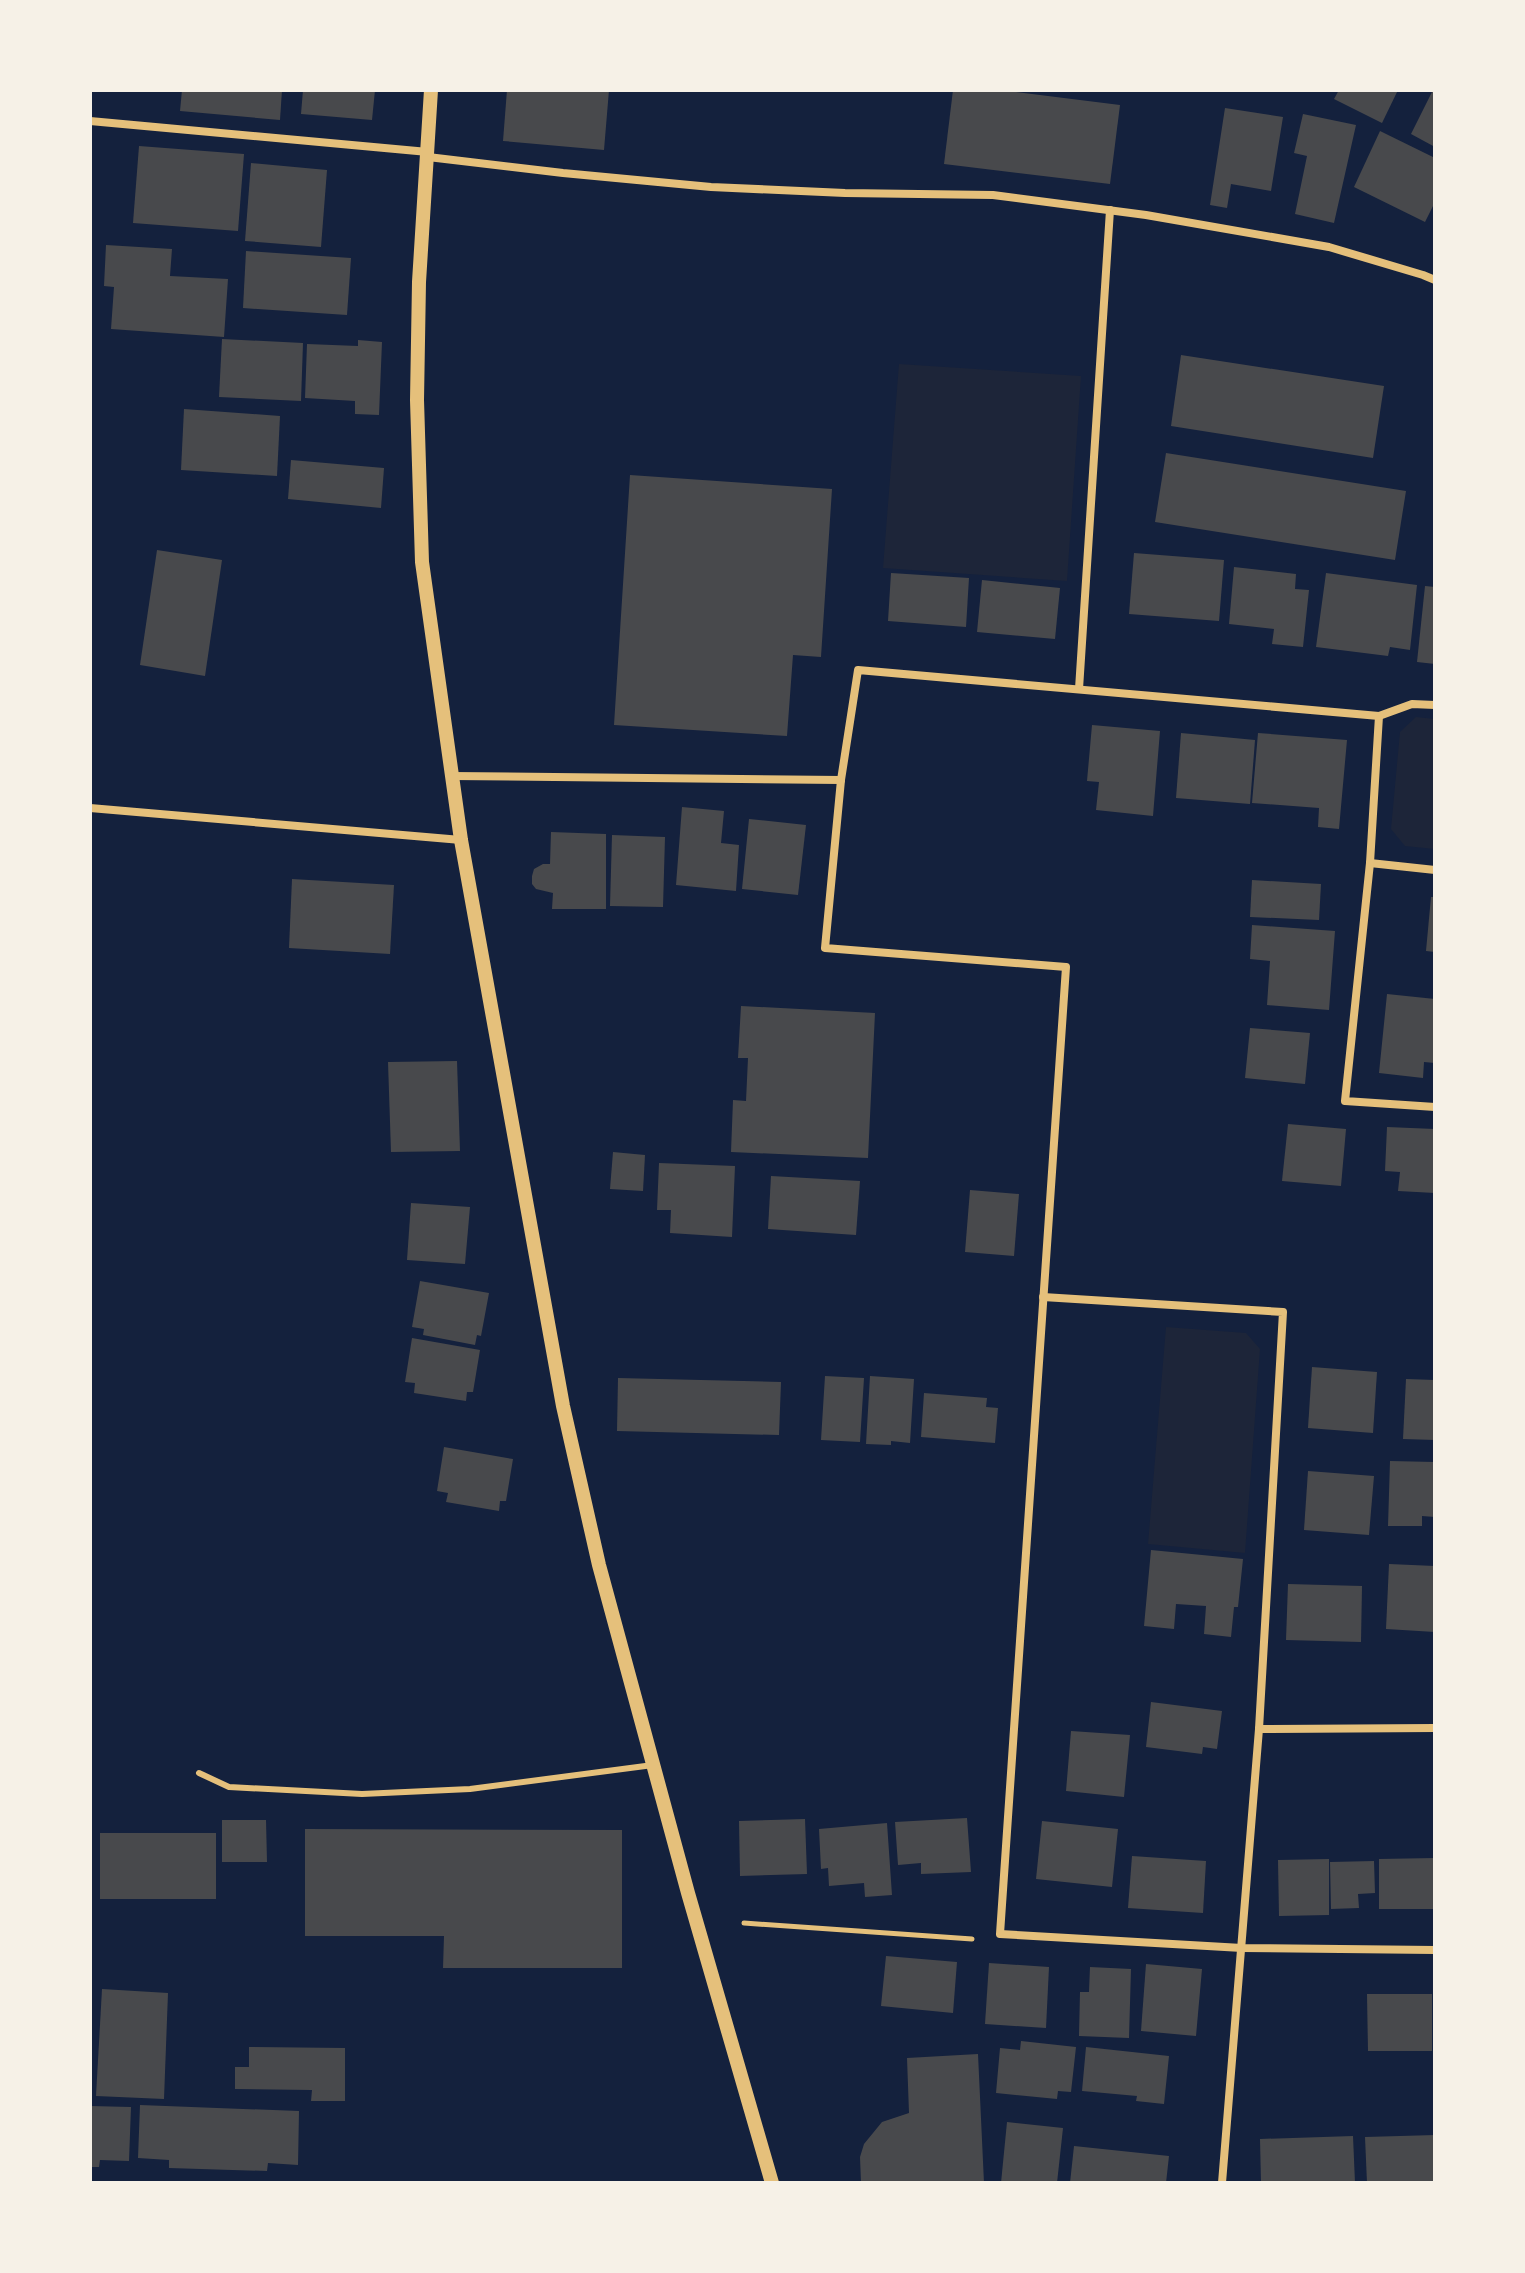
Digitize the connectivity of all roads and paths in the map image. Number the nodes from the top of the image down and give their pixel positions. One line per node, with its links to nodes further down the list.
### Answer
1 (431, 90): 3 (street)
2 (90, 121): 3 (street)
3 (428, 154): 4 (street); 9 (street)
4 (1110, 210): 5 (street); 6 (street)
5 (1435, 280)
6 (1079, 689): 8 (street); 10 (street)
7 (1435, 705): 8 (street)
8 (1379, 716): 13 (street)
9 (451, 776): 10 (street); 12 (street)
10 (841, 780): 16 (street)
11 (90, 808): 12 (street)
12 (461, 840): 19 (street)
13 (1370, 863): 14 (street); 15 (street)
14 (1435, 870)
15 (1435, 1107)
16 (1043, 1297): 18 (street); 22 (street)
17 (1435, 1728): 18 (street)
18 (1259, 1729): 23 (street)
19 (653, 1765): 20 (lane); 25 (street)
20 (199, 1773)
21 (744, 1923): 22 (path)
22 (1000, 1934): 23 (street)
23 (1242, 1948): 24 (street); 26 (street)
24 (1435, 1950)
25 (772, 2183)
26 (1222, 2183)

